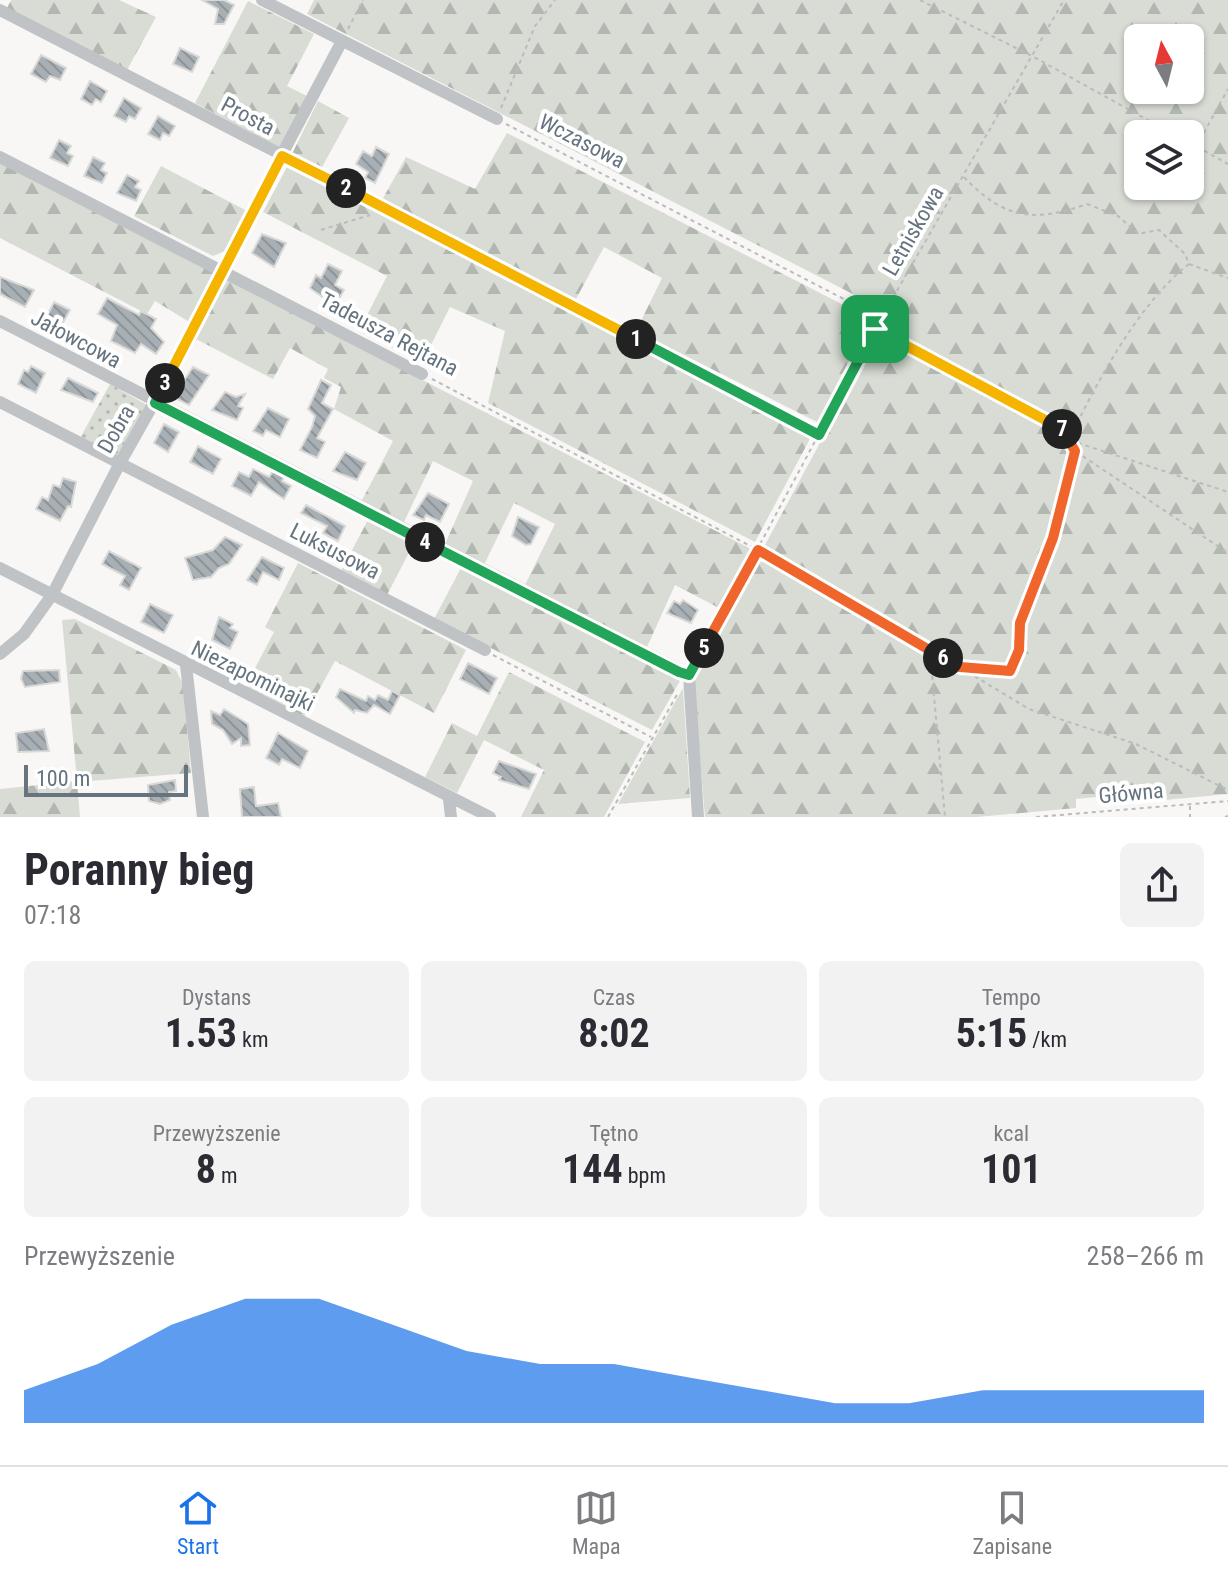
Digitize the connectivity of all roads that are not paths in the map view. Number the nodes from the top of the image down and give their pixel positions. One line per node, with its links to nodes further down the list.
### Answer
1 (262, 0): 3 (street)
2 (0, 10): 5 (street, Prosta)
3 (342, 41): 4 (street); 5 (street, Dobra)
4 (497, 119)
5 (282, 156): 7 (street, Prosta); 8 (street, Dobra)
6 (0, 157): 8 (street, Tadeusza Rejtana)
7 (387, 209)
8 (223, 269): 10 (street, Tadeusza Rejtana); 12 (street, Dobra)
9 (0, 321): 12 (street, Jałowcowa)
10 (422, 374)
11 (0, 402): 13 (street, Luksusowa)
12 (155, 403): 13 (street, Dobra); 23 (street, Jałowcowa)
13 (120, 463): 15 (street, Dobra); 16 (street, Luksusowa)
14 (0, 568): 15 (street, Niezapominajki)
15 (52, 595): 17 (street, Dobra); 18 (street, Niezapominajki)
16 (485, 650)
17 (0, 654)
18 (186, 665): 19 (street, Niezapominajki); 20 (street)
19 (449, 799): 21 (street); 22 (street, Niezapominajki)
20 (203, 817)
21 (451, 817)
22 (490, 817)
23 (698, 817)

